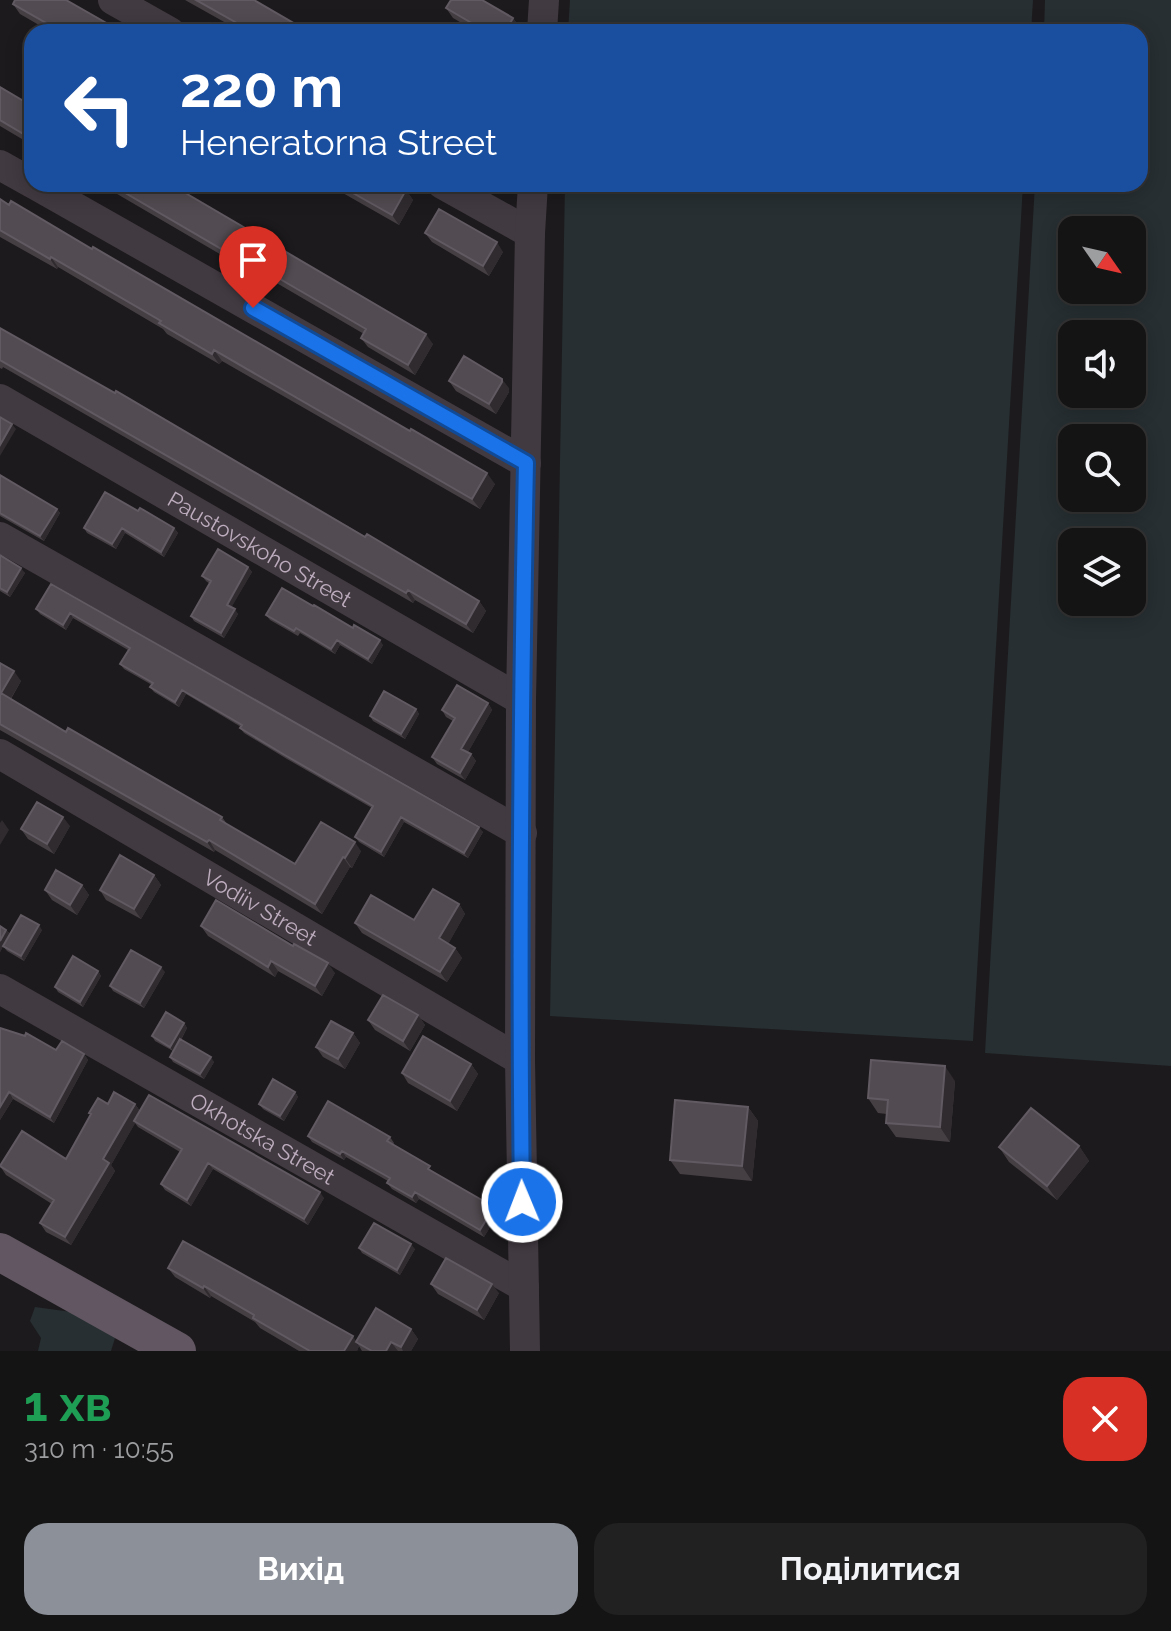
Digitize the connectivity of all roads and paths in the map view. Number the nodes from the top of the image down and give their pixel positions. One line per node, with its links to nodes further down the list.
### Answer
1 (113, 0): 3 (street)
2 (544, 0): 4 (street)
3 (156, 24)
4 (542, 24)
5 (0, 165): 6 (street)
6 (24, 178)
7 (49, 192): 12 (street)
8 (456, 192): 10 (street)
9 (533, 192): 10 (street)
10 (530, 233): 12 (street)
11 (0, 399): 14 (street, Paustovskoho Street)
12 (526, 463): 14 (street)
13 (0, 537): 16 (street)
14 (521, 700): 16 (street)
15 (0, 754): 18 (street, Vodiiv Street)
16 (522, 833): 18 (street)
17 (0, 989): 20 (street, Okhotska Street)
18 (520, 1060): 20 (street)
19 (0, 1252): 21 (main road)
20 (524, 1287): 22 (street)
21 (177, 1351)
22 (525, 1351)

